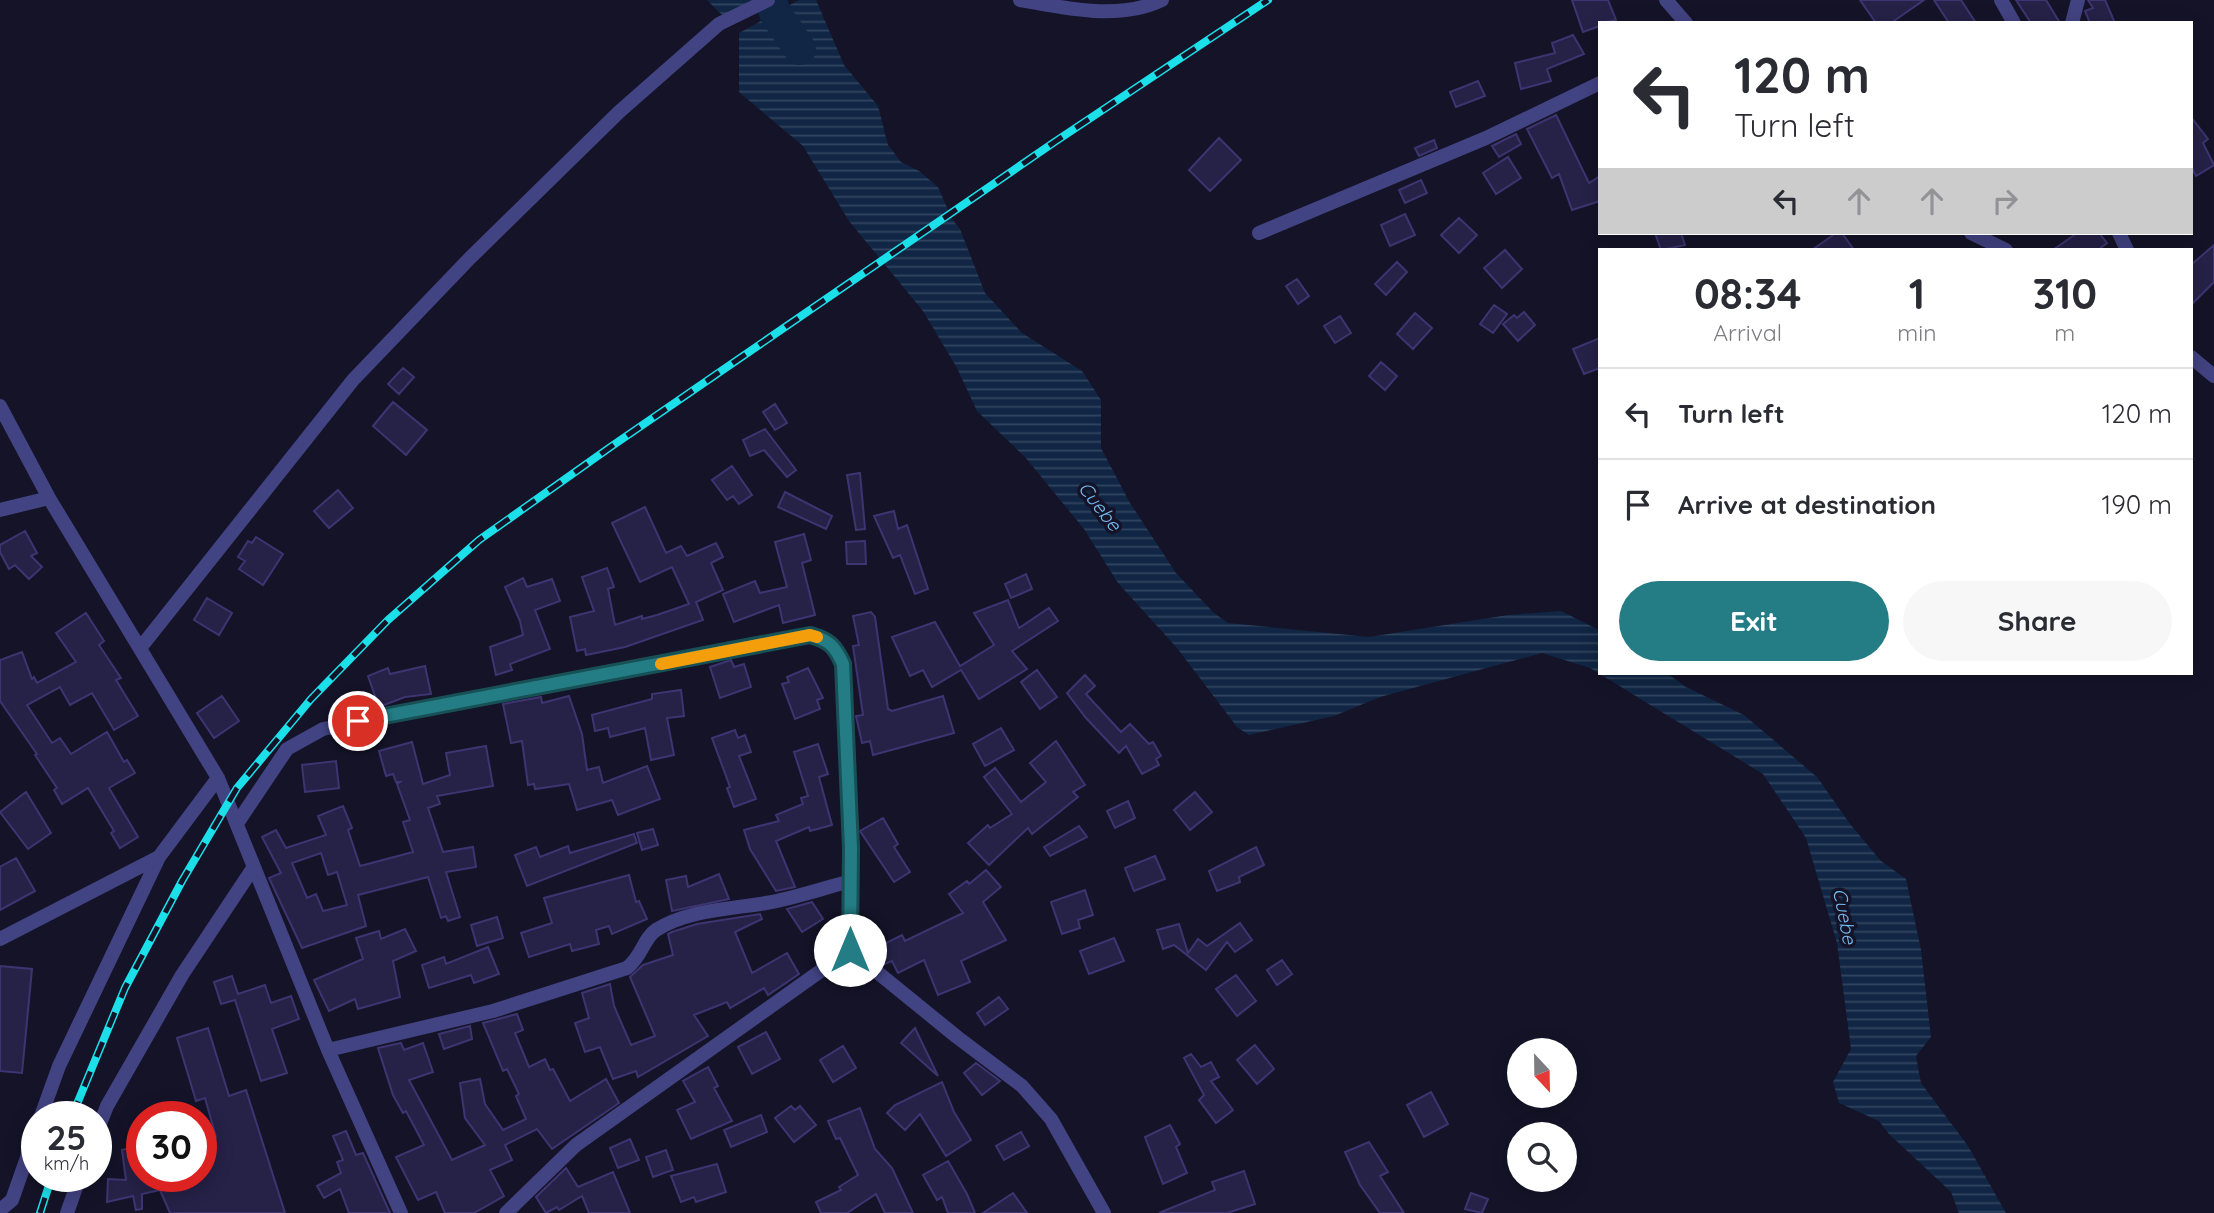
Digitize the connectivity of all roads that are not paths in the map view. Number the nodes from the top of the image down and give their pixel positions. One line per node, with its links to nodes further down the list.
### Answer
1 (768, 0): 19 (street)
2 (1020, 0): 3 (street)
3 (1162, 0)
4 (1666, 0): 7 (street)
5 (2001, 0): 8 (street)
6 (2078, 0): 9 (street)
7 (1684, 21)
8 (2013, 21)
9 (2073, 21)
10 (1598, 84): 11 (street)
11 (1259, 233)
12 (1975, 235): 13 (street)
13 (2002, 248)
14 (2193, 359): 15 (street)
15 (2214, 376)
16 (0, 406): 17 (street)
17 (49, 498): 18 (street); 19 (street)
18 (0, 510)
19 (141, 647): 20 (street)
20 (218, 778): 21 (street); 22 (street)
21 (238, 822): 23 (street); 24 (street)
22 (159, 857): 25 (street); 28 (street)
23 (253, 868): 27 (street); 29 (street)
24 (851, 881): 26 (street); 27 (street)
25 (0, 939)
26 (850, 950): 35 (street); 36 (street)
27 (328, 1050): 34 (street)
28 (46, 1101)
29 (110, 1101)
30 (21, 1174): 32 (street)
31 (74, 1192): 33 (street)
32 (0, 1210)
33 (66, 1213)
34 (401, 1213)
35 (506, 1213)
36 (1104, 1213)

